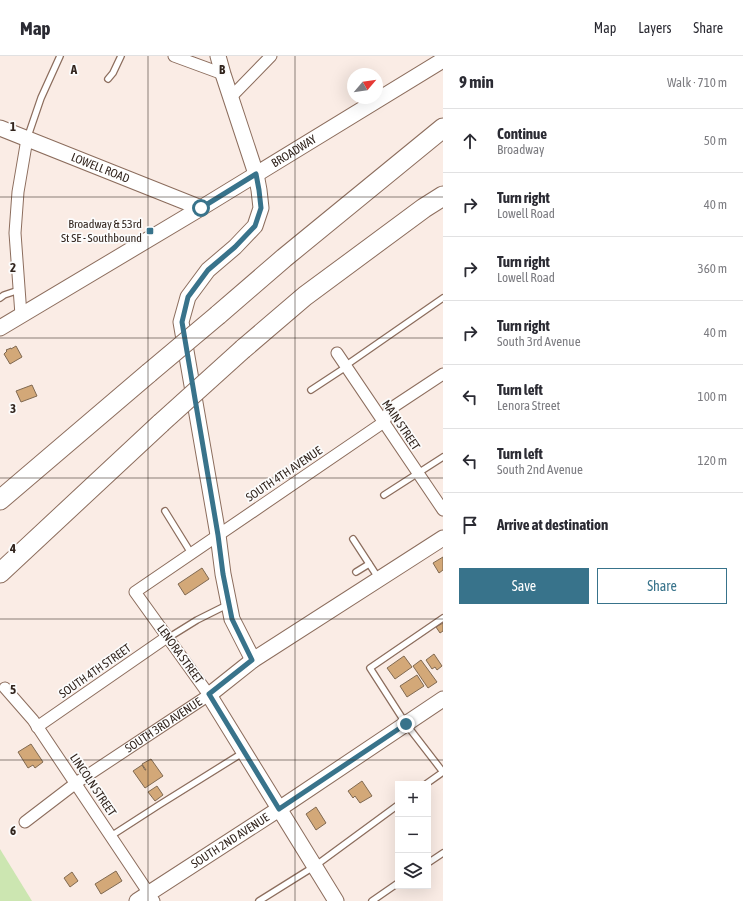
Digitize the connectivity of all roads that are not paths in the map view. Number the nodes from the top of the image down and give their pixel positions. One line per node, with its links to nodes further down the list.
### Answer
1 (60, 56): 12 (lane)
2 (122, 56): 8 (lane)
3 (174, 56): 7 (street)
4 (218, 56): 7 (street)
5 (272, 56): 9 (street)
6 (443, 60): 13 (street, BROADWAY)
7 (223, 74): 9 (street)
8 (108, 79)
9 (230, 97): 13 (street)
10 (0, 128): 12 (street, LOWELL ROAD)
11 (443, 128): 29 (highway, bridge)
12 (27, 139): 15 (street, LOWELL ROAD); 16 (street)
13 (256, 174): 15 (street, BROADWAY); 32 (street)
14 (443, 196): 38 (highway, bridge)
15 (201, 208): 19 (street, BROADWAY)
16 (19, 290): 17 (lane); 19 (street)
17 (0, 298)
18 (443, 298): 22 (lane)
19 (21, 315): 20 (street, BROADWAY)
20 (0, 328)
21 (337, 353): 22 (street, MAIN STREET)
22 (346, 366): 24 (lane); 25 (street, MAIN STREET)
23 (443, 374): 25 (street, SOUTH 4TH AVENUE)
24 (311, 390)
25 (384, 422): 27 (street, MAIN STREET); 32 (street, SOUTH 4TH AVENUE)
26 (443, 457): 27 (lane)
27 (418, 473): 28 (lane); 30 (street, MAIN STREET)
28 (384, 495)
29 (0, 500)
30 (443, 510)
31 (165, 511): 35 (lane)
32 (218, 535): 35 (street, SOUTH 4TH AVENUE); 41 (street)
33 (443, 538): 39 (street, SOUTH 3RD AVENUE)
34 (353, 539): 36 (lane)
35 (191, 553): 40 (street, SOUTH 4TH AVENUE)
36 (369, 564): 37 (lane); 39 (lane)
37 (356, 572)
38 (0, 573)
39 (379, 579): 44 (street, SOUTH 3RD AVENUE)
40 (134, 592): 43 (street, LENORA STREET)
41 (229, 604): 43 (lane); 44 (street)
42 (443, 618): 48 (lane)
43 (167, 637): 46 (street, LENORA STREET); 49 (street, SOUTH 4TH STREET)
44 (252, 660): 46 (street, SOUTH 3RD AVENUE)
45 (5, 688): 49 (street, LINCOLN STREET)
46 (209, 694): 50 (street, LENORA STREET); 53 (street, SOUTH 3RD AVENUE)
47 (443, 699): 48 (street, SOUTH 2ND AVENUE)
48 (406, 724): 51 (lane); 55 (street, SOUTH 2ND AVENUE)
49 (38, 727): 53 (street, LINCOLN STREET)
50 (244, 752): 55 (street, LENORA STREET); 57 (lane)
51 (443, 772): 52 (lane)
52 (430, 781)
53 (76, 783): 56 (street, SOUTH 3RD AVENUE); 57 (street, LINCOLN STREET)
54 (395, 807): 60 (lane)
55 (279, 809): 60 (street, LENORA STREET); 62 (street, SOUTH 2ND AVENUE)
56 (25, 822)
57 (111, 836): 62 (street, LINCOLN STREET)
58 (443, 853): 59 (lane)
59 (431, 861)
60 (315, 866): 63 (lane); 64 (street, LENORA STREET)
61 (395, 885): 65 (lane)
62 (147, 898)
63 (259, 901)
64 (336, 901)
65 (372, 901)

